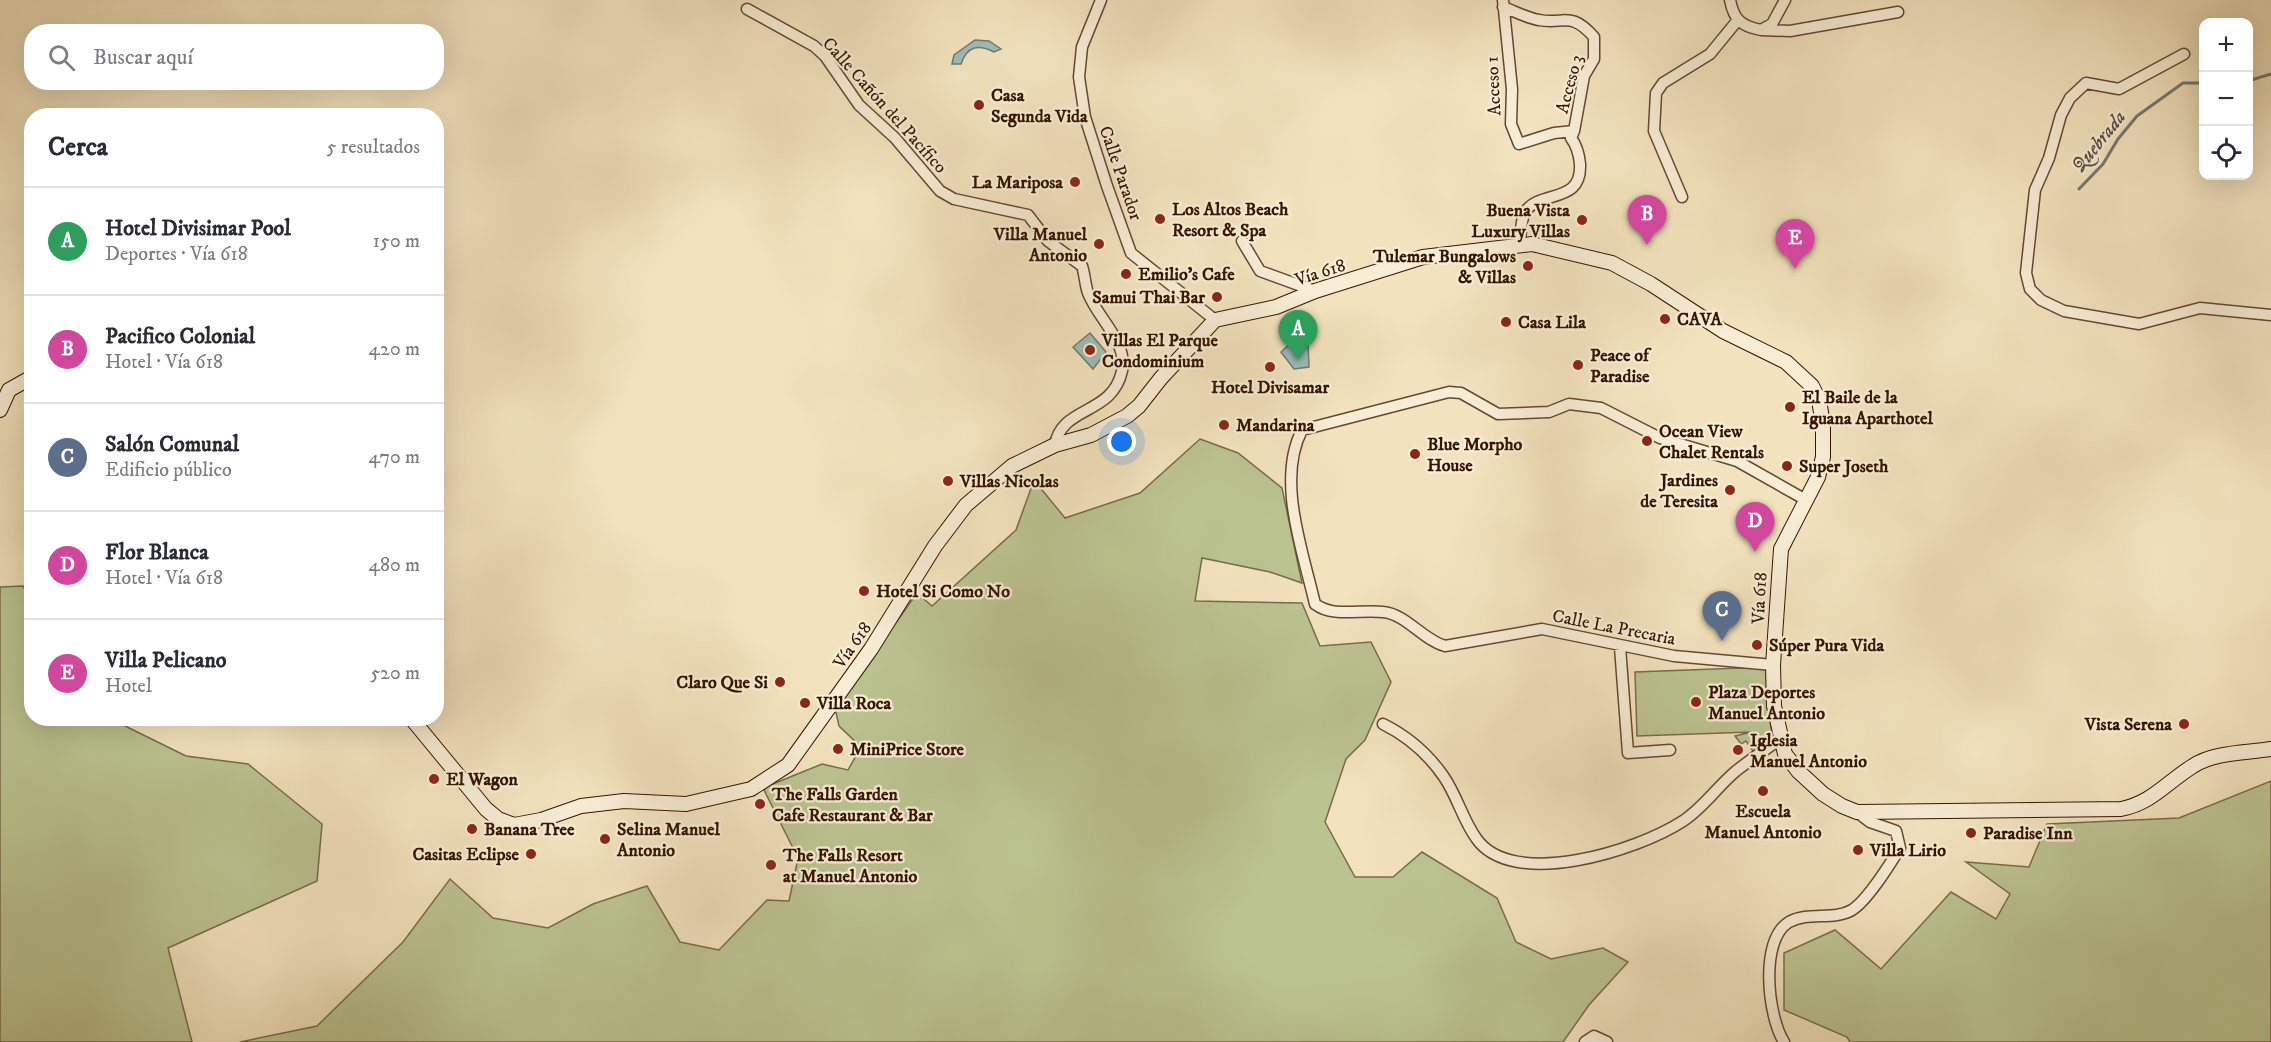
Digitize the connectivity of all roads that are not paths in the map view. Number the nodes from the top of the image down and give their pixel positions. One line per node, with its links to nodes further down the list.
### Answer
1 (1101, 0): 16 (street, Calle Parador)
2 (1730, 0): 7 (street)
3 (1785, 0): 8 (street)
4 (1503, 3): 10 (street, Acceso 3); 10 (street, Acceso 1)
5 (747, 9): 19 (street, Calle Cañón del Pacífico)
6 (1898, 12): 8 (street)
7 (1737, 21): 8 (street); 11 (street)
8 (1761, 30)
9 (2184, 54): 15 (street)
10 (1574, 131): 13 (street)
11 (1682, 197)
12 (1242, 241): 14 (street)
13 (1521, 245): 14 (street, Vía 618); 20 (street, Vía 618)
14 (1315, 291): 16 (street, Vía 618)
15 (2271, 315)
16 (1215, 320): 19 (street, Vía 618)
17 (24, 382): 18 (street)
18 (0, 410)
19 (1055, 445): 24 (street, Vía 618)
20 (1806, 500): 21 (street, Calle La Precaria); 22 (street, Vía 618)
21 (1620, 647): 22 (street, Calle La Precaria); 27 (street)
22 (1773, 665): 25 (street, Vía 618)
23 (1383, 724): 25 (street)
24 (418, 726)
25 (1780, 740): 28 (street, Vía 618)
26 (2271, 749): 28 (street, Vía 618)
27 (1670, 750)
28 (1857, 812): 31 (street)
29 (1585, 1042): 30 (street)
30 (1607, 1042)
31 (1784, 1042)

